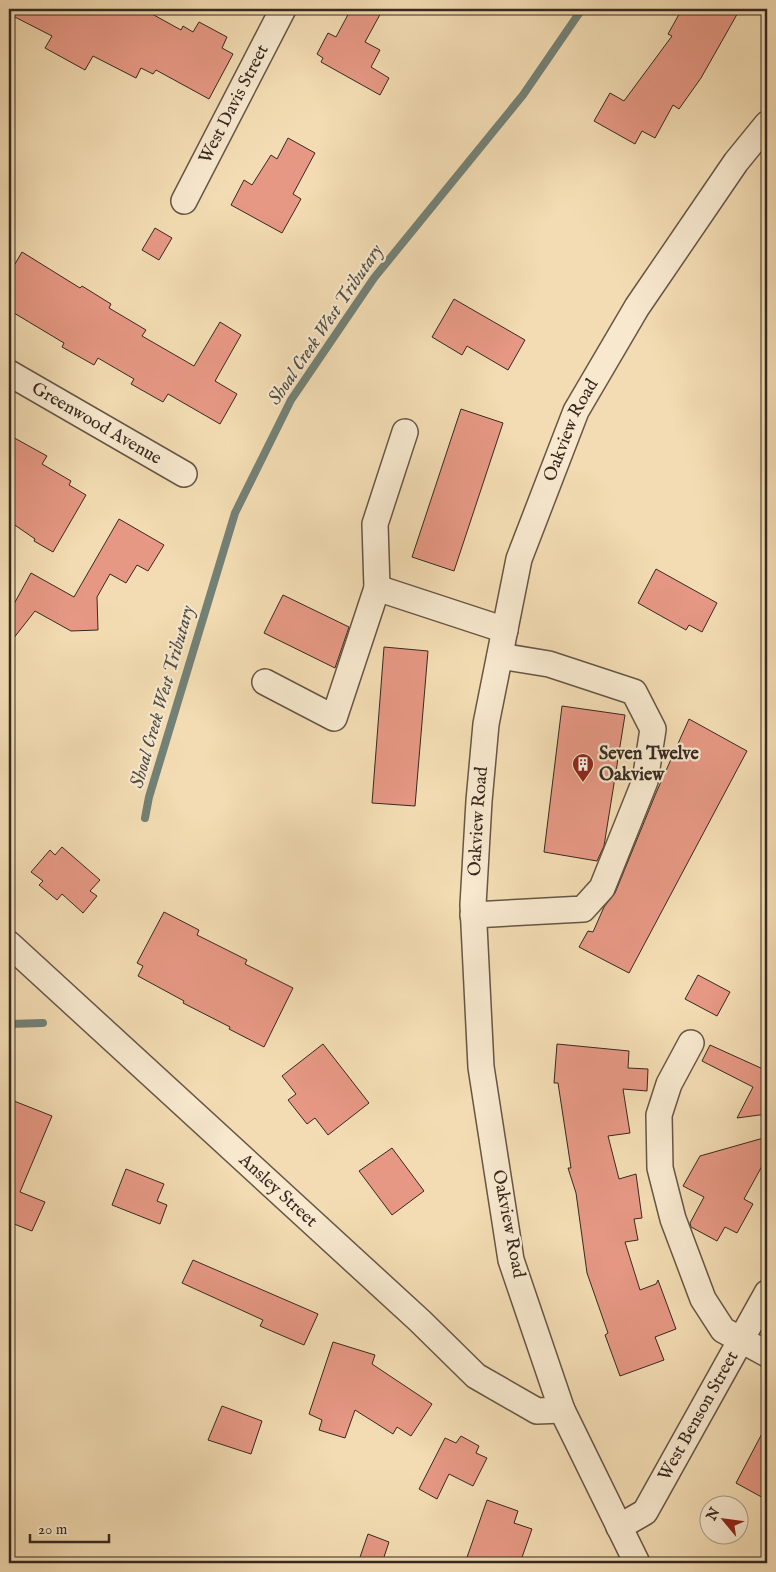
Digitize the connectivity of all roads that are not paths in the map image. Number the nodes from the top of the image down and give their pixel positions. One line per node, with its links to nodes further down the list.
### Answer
1 (283, 9): 3 (street, West Davis Street)
2 (767, 124): 8 (street, Oakview Road)
3 (184, 200)
4 (9, 372): 6 (street, Greenwood Avenue)
5 (405, 432): 7 (street)
6 (184, 474)
7 (377, 588): 8 (street); 10 (street)
8 (505, 630): 9 (street, Oakview Road)
9 (500, 656): 11 (street, Oakview Road); 11 (street)
10 (265, 682)
11 (473, 914): 17 (street, Oakview Road)
12 (9, 944): 17 (street, Ansley Street)
13 (692, 1043): 15 (street)
14 (767, 1294): 15 (street, West Benson Street)
15 (742, 1341): 16 (street); 18 (street, West Benson Street)
16 (767, 1354)
17 (562, 1410): 18 (street, Oakview Road)
18 (619, 1528): 19 (street, Oakview Road)
19 (637, 1563)

